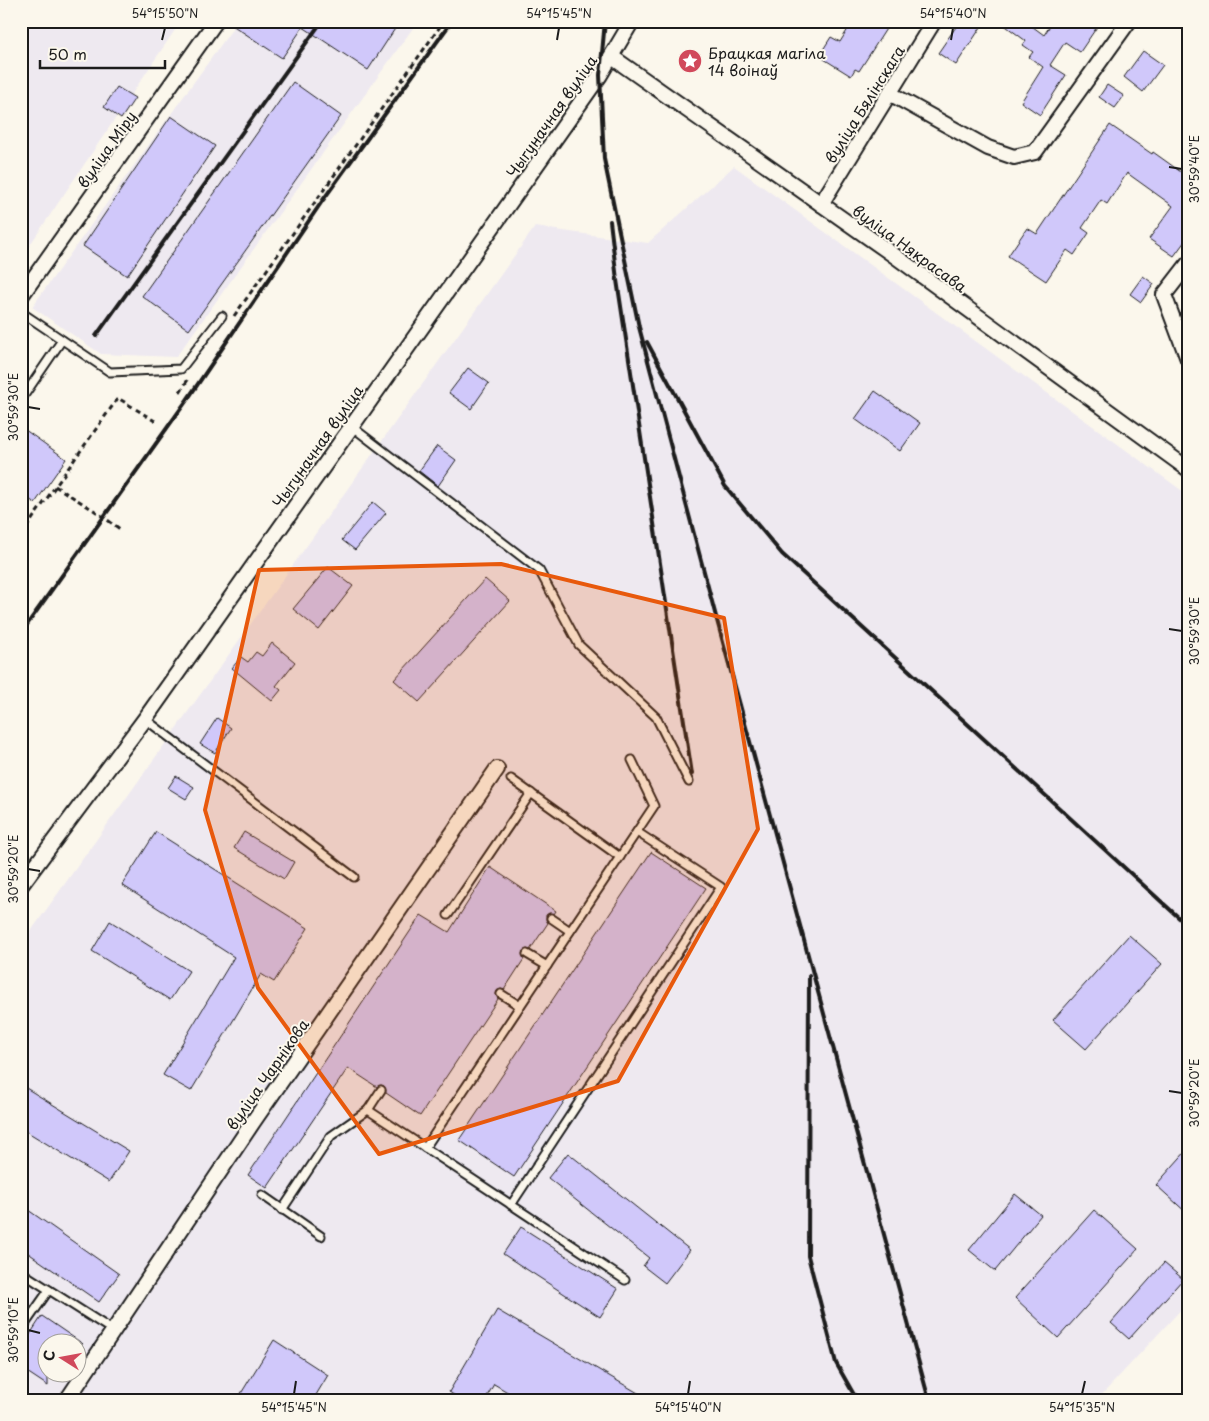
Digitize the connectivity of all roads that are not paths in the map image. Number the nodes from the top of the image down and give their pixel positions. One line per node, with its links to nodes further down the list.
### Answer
1 (216, 21): 9 (street, вуліца Міру)
2 (632, 21): 5 (street, Чыгуначная вуліца)
3 (934, 21): 6 (street, вуліца Бялінскага)
4 (1129, 21): 6 (street)
5 (612, 56): 7 (street, вуліца Някрасава); 15 (street, Чыгуначная вуліца)
6 (890, 94): 7 (street, вуліца Бялінскага)
7 (821, 204): 16 (street, вуліца Някрасава)
8 (1188, 264): 13 (street)
9 (21, 296)
10 (21, 312): 12 (lane)
11 (222, 316): 12 (lane)
12 (62, 340): 14 (lane)
13 (1188, 358)
14 (21, 400)
15 (351, 426): 17 (street, Чыгуначная вуліца); 21 (lane)
16 (1188, 469)
17 (145, 718): 25 (lane); 26 (street, Чыгуначная вуліца)
18 (632, 760): 23 (lane)
19 (497, 769): 45 (street, вуліца Чарнікова)
20 (511, 779): 22 (lane)
21 (689, 782)
22 (531, 793): 24 (lane); 27 (lane)
23 (637, 832): 24 (lane); 38 (lane)
24 (620, 857): 29 (lane)
25 (354, 877)
26 (21, 885)
27 (448, 915)
28 (551, 918): 29 (lane)
29 (570, 931): 31 (lane)
30 (528, 954): 31 (lane)
31 (547, 966): 33 (lane)
32 (501, 994): 33 (lane)
33 (520, 1006): 36 (lane)
34 (381, 1090): 35 (lane)
35 (368, 1110): 36 (lane); 39 (lane)
36 (425, 1148): 38 (lane)
37 (262, 1195): 39 (lane)
38 (510, 1205): 42 (lane)
39 (282, 1210): 40 (lane)
40 (321, 1236)
41 (21, 1272): 43 (lane)
42 (625, 1280)
43 (50, 1290): 44 (lane); 45 (lane)
44 (21, 1330)
45 (112, 1330): 46 (street, вуліца Чарнікова)
46 (67, 1400)

